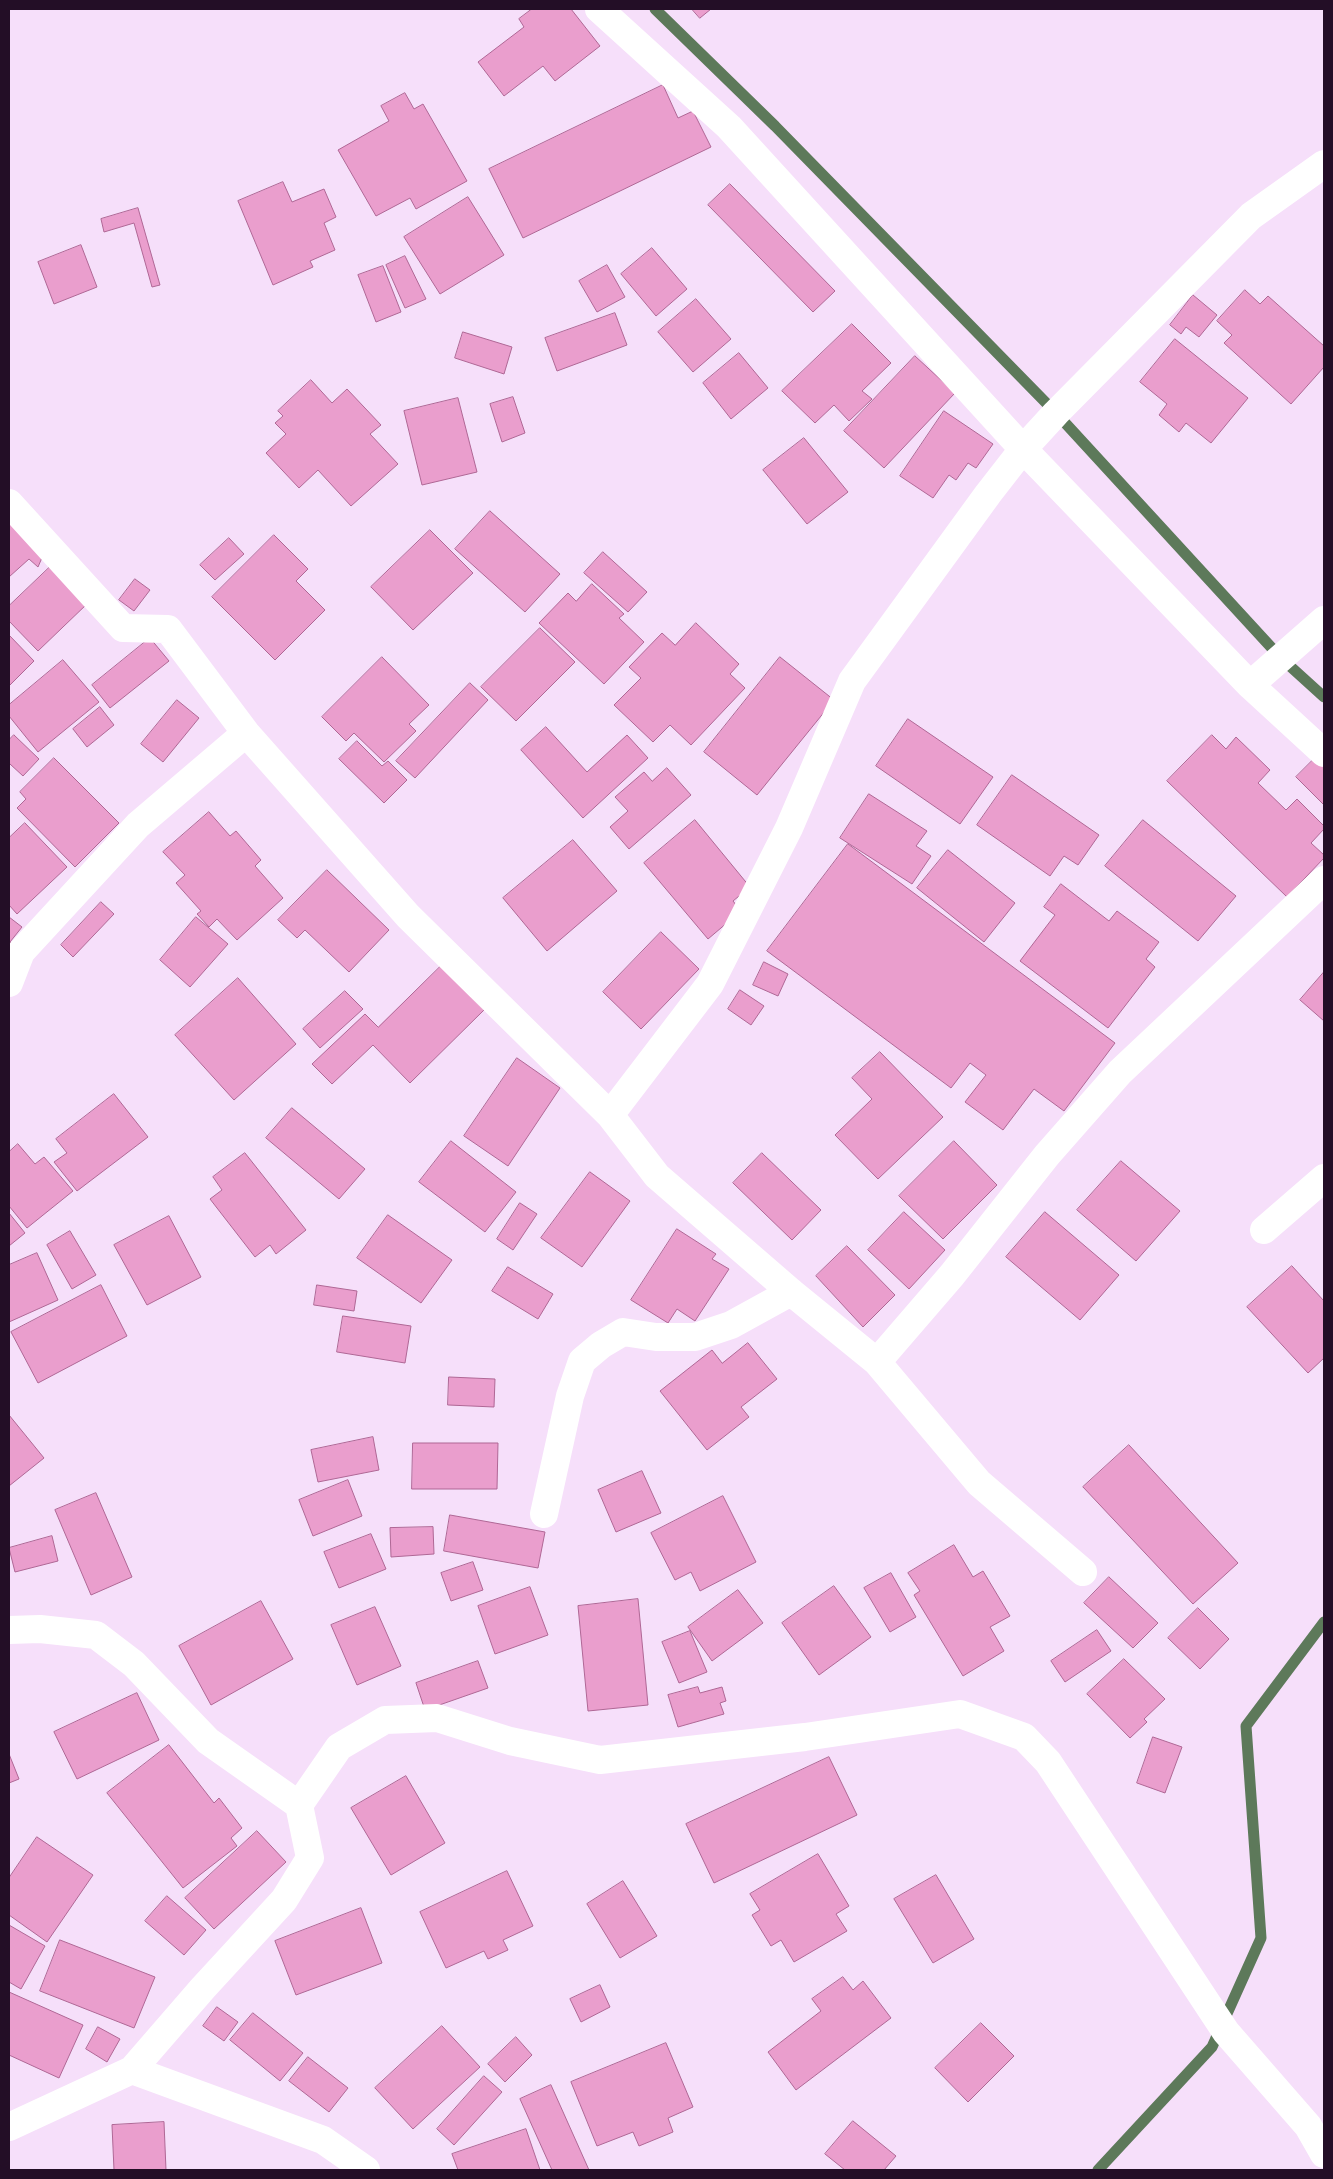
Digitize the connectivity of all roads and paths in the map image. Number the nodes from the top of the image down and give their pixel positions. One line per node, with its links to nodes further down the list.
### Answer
1 (599, 9): 3 (street)
2 (1324, 164): 3 (street)
3 (1023, 449): 6 (street); 11 (street)
4 (9, 503): 7 (street)
5 (1324, 620): 6 (street)
6 (1250, 685): 8 (street)
7 (246, 733): 10 (street); 11 (street)
8 (1324, 754)
9 (1324, 880): 15 (street)
10 (9, 983)
11 (610, 1115): 14 (street)
12 (1324, 1178): 13 (street)
13 (1264, 1230)
14 (791, 1292): 15 (street); 16 (street)
15 (878, 1362): 17 (street)
16 (544, 1514)
17 (1084, 1572)
18 (9, 1630): 19 (street)
19 (299, 1805): 20 (street); 22 (street)
20 (132, 2070): 21 (street); 23 (street)
21 (9, 2127)
22 (1324, 2154)
23 (366, 2170)

